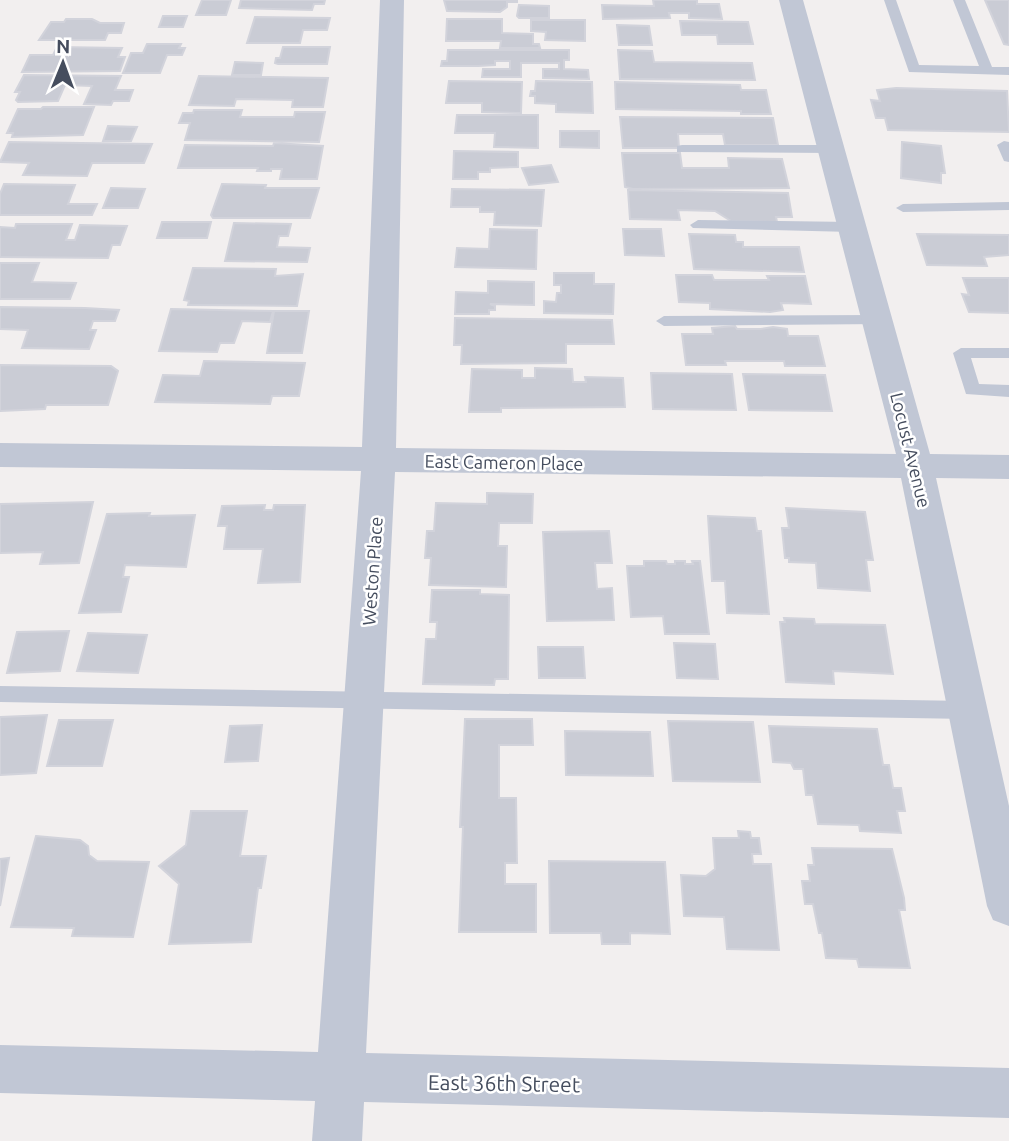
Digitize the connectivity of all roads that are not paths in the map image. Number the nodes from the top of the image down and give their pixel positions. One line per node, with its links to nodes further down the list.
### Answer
1 (392, 0): 18 (street, Weston Place)
2 (791, 0): 8 (street, Locust Avenue)
3 (890, 0): 5 (lane)
4 (958, 0): 5 (lane)
5 (987, 71): 6 (lane)
6 (1009, 71)
7 (682, 149): 8 (lane)
8 (831, 149): 12 (street, Locust Avenue)
9 (1009, 206): 10 (lane)
10 (903, 208)
11 (698, 225): 12 (lane)
12 (852, 226): 13 (street, Locust Avenue)
13 (877, 320): 14 (lane); 19 (street, Locust Avenue)
14 (664, 321)
15 (1009, 353): 16 (lane)
16 (1009, 391)
17 (0, 455): 18 (street, East Cameron Place)
18 (378, 461): 19 (street, East Cameron Place); 22 (street, Weston Place)
19 (916, 466): 20 (street, East Cameron Place); 23 (street, Locust Avenue)
20 (1009, 467)
21 (0, 694): 22 (lane)
22 (364, 700): 23 (lane); 26 (street, Weston Place)
23 (968, 710): 24 (street, Locust Avenue)
24 (1009, 906)
25 (0, 1069): 26 (street, East 36th Street)
26 (341, 1079): 27 (street, East 36th Street); 28 (street, Weston Place)
27 (1009, 1093)
28 (337, 1141)

